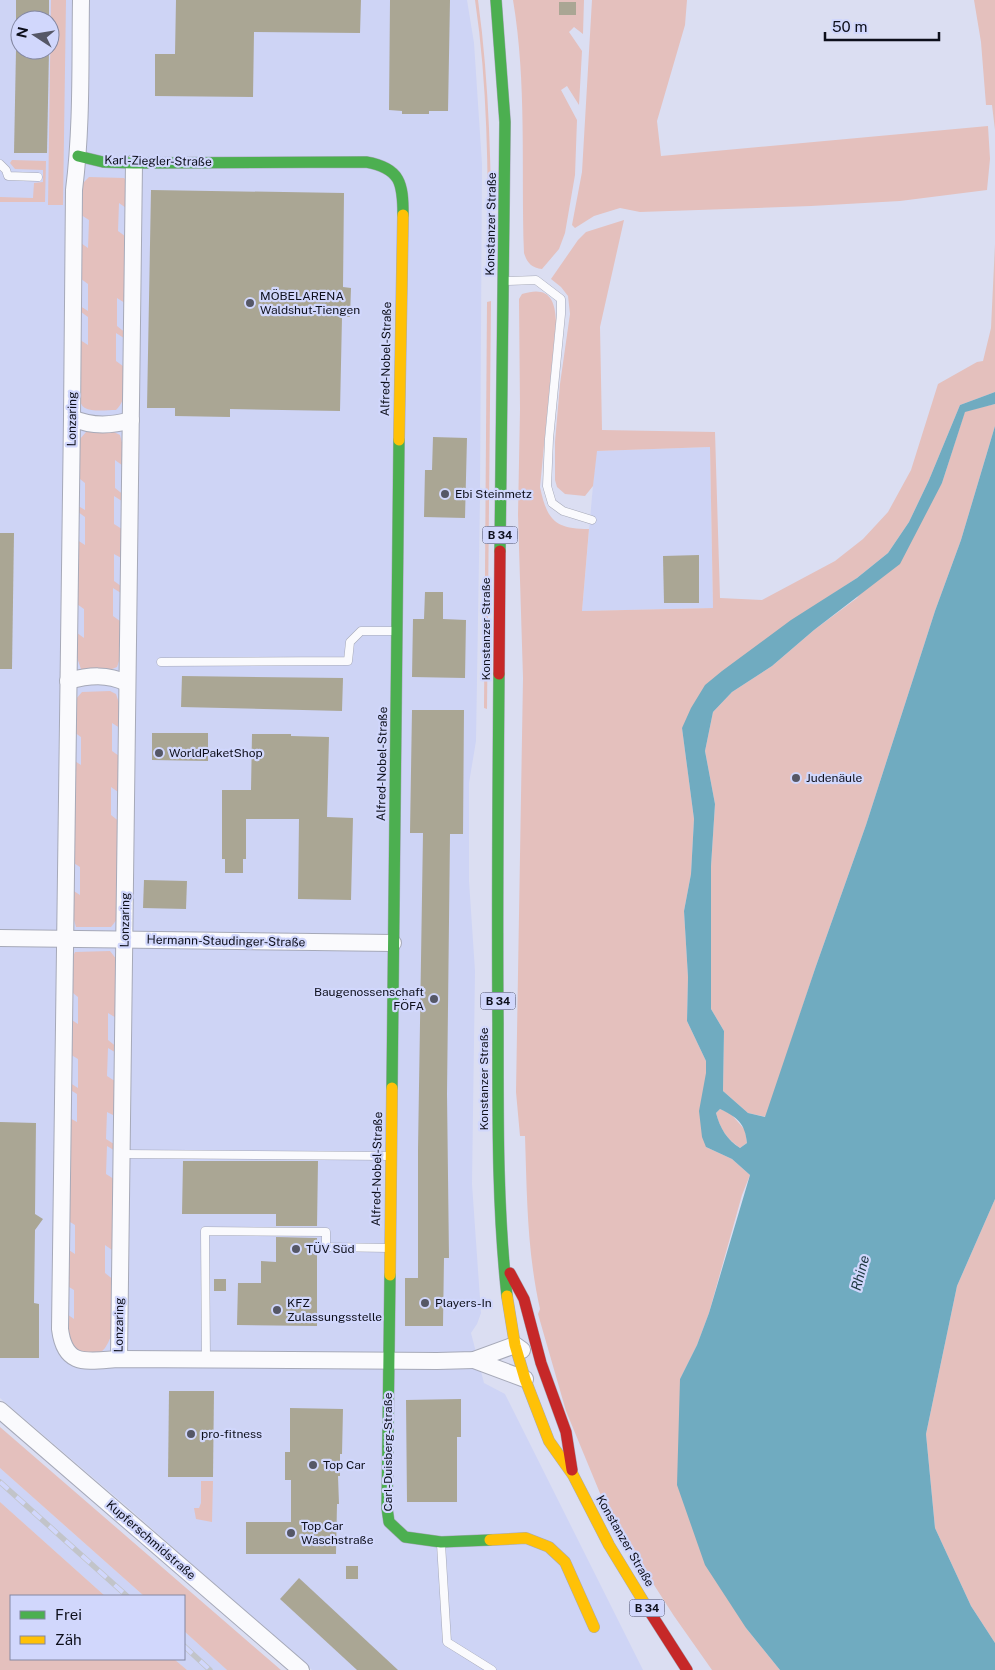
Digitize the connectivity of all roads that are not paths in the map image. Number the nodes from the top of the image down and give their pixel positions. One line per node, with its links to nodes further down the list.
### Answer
1 (81, 0): 3 (street)
2 (496, 0): 8 (main road, Konstanzer Straße / B 34)
3 (78, 156): 4 (main road, Karl-Ziegler-Straße); 9 (street, Lonzaring)
4 (134, 163): 6 (main road, Karl-Ziegler-Straße); 10 (street, Lonzaring)
5 (0, 164): 7 (lane)
6 (393, 170): 12 (main road, Alfred-Nobel-Straße)
7 (38, 177)
8 (504, 282): 11 (lane); 23 (main road, Konstanzer Straße / B 34)
9 (72, 418): 10 (street); 14 (street, Lonzaring)
10 (131, 420): 15 (street, Lonzaring)
11 (592, 520)
12 (397, 631): 13 (lane); 19 (main road, Alfred-Nobel-Straße)
13 (160, 662)
14 (68, 682): 15 (street); 17 (street, Lonzaring)
15 (128, 684): 18 (street, Lonzaring)
16 (0, 938): 17 (street, Hermann-Staudinger-Straße)
17 (64, 938): 18 (street, Hermann-Staudinger-Straße); 25 (street, Lonzaring)
18 (124, 940): 19 (street, Hermann-Staudinger-Straße); 20 (street, Lonzaring)
19 (393, 943): 21 (main road, Alfred-Nobel-Straße)
20 (122, 1154): 21 (lane); 25 (street, Lonzaring)
21 (391, 1156): 22 (main road, Alfred-Nobel-Straße)
22 (390, 1248): 26 (lane); 28 (main road, Alfred-Nobel-Straße)
23 (503, 1258): 24 (main road, Konstanzer Straße / B 34); 29 (main road, Konstanzer Straße / B 34)
24 (515, 1345): 27 (street); 29 (street); 30 (main road, Konstanzer Straße / B 34)
25 (119, 1359): 26 (street)
26 (206, 1360): 28 (street)
27 (474, 1360): 28 (street); 30 (street)
28 (388, 1361): 33 (main road, Carl-Duisberg-Straße)
29 (541, 1363): 32 (main road, Konstanzer Straße / B 34)
30 (525, 1380): 32 (main road, Konstanzer Straße / B 34)
31 (0, 1410): 35 (street, Kupferschmidstraße)
32 (573, 1475): 37 (main road, Konstanzer Straße / B 34)
33 (441, 1542): 34 (main road, Carl-Duisberg-Straße); 36 (lane)
34 (594, 1627)
35 (301, 1670)
36 (492, 1670)
37 (687, 1670)

